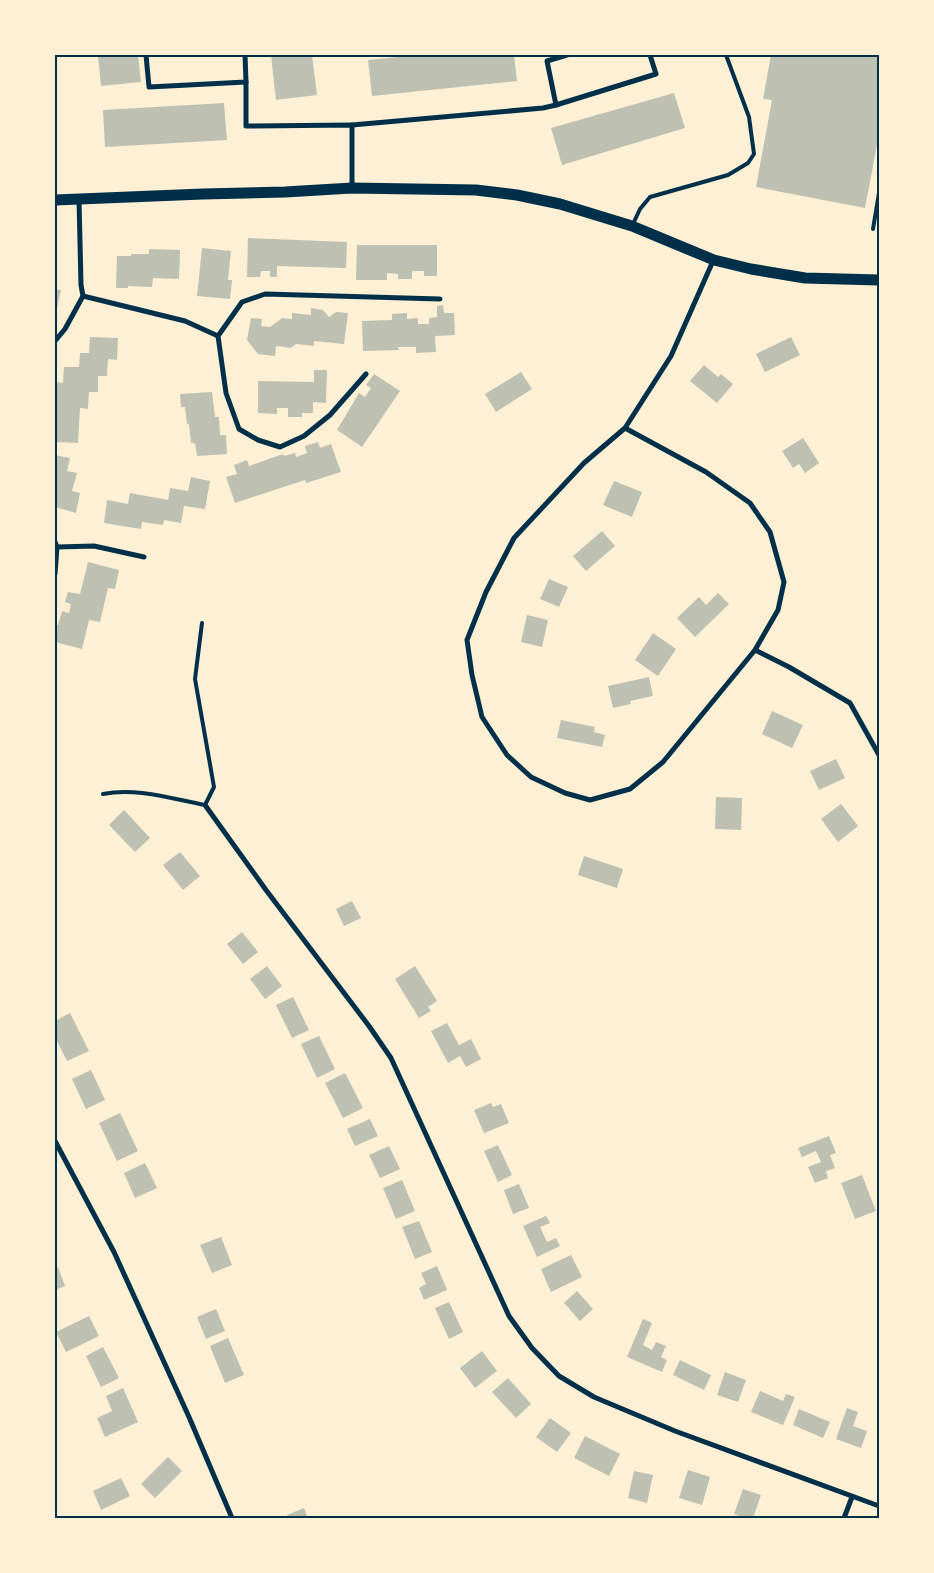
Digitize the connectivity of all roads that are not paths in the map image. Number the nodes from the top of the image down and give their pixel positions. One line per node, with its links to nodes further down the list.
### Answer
1 (146, 55): 6 (street)
2 (245, 55): 6 (street)
3 (566, 55): 7 (street)
4 (650, 55): 7 (street)
5 (726, 55): 13 (lane)
6 (246, 82): 8 (street)
7 (556, 105): 8 (street)
8 (352, 125): 9 (street)
9 (352, 188): 11 (main road); 13 (main road)
10 (879, 193): 14 (lane)
11 (79, 198): 12 (main road); 17 (street)
12 (55, 200)
13 (632, 226): 15 (main road)
14 (873, 229)
15 (714, 260): 16 (main road); 22 (street)
16 (879, 280)
17 (83, 296): 19 (street); 20 (street)
18 (440, 299): 19 (street)
19 (218, 336): 21 (street)
20 (55, 341)
21 (366, 374)
22 (625, 428): 27 (street); 27 (street)
23 (56, 545): 24 (street); 25 (street)
24 (144, 557)
25 (55, 574)
26 (202, 623): 30 (lane)
27 (755, 650): 28 (street)
28 (879, 755)
29 (103, 794): 30 (lane)
30 (205, 805): 32 (street)
31 (55, 1140): 34 (street)
32 (852, 1497): 33 (street); 35 (street)
33 (879, 1506)
34 (232, 1518)
35 (844, 1518)

